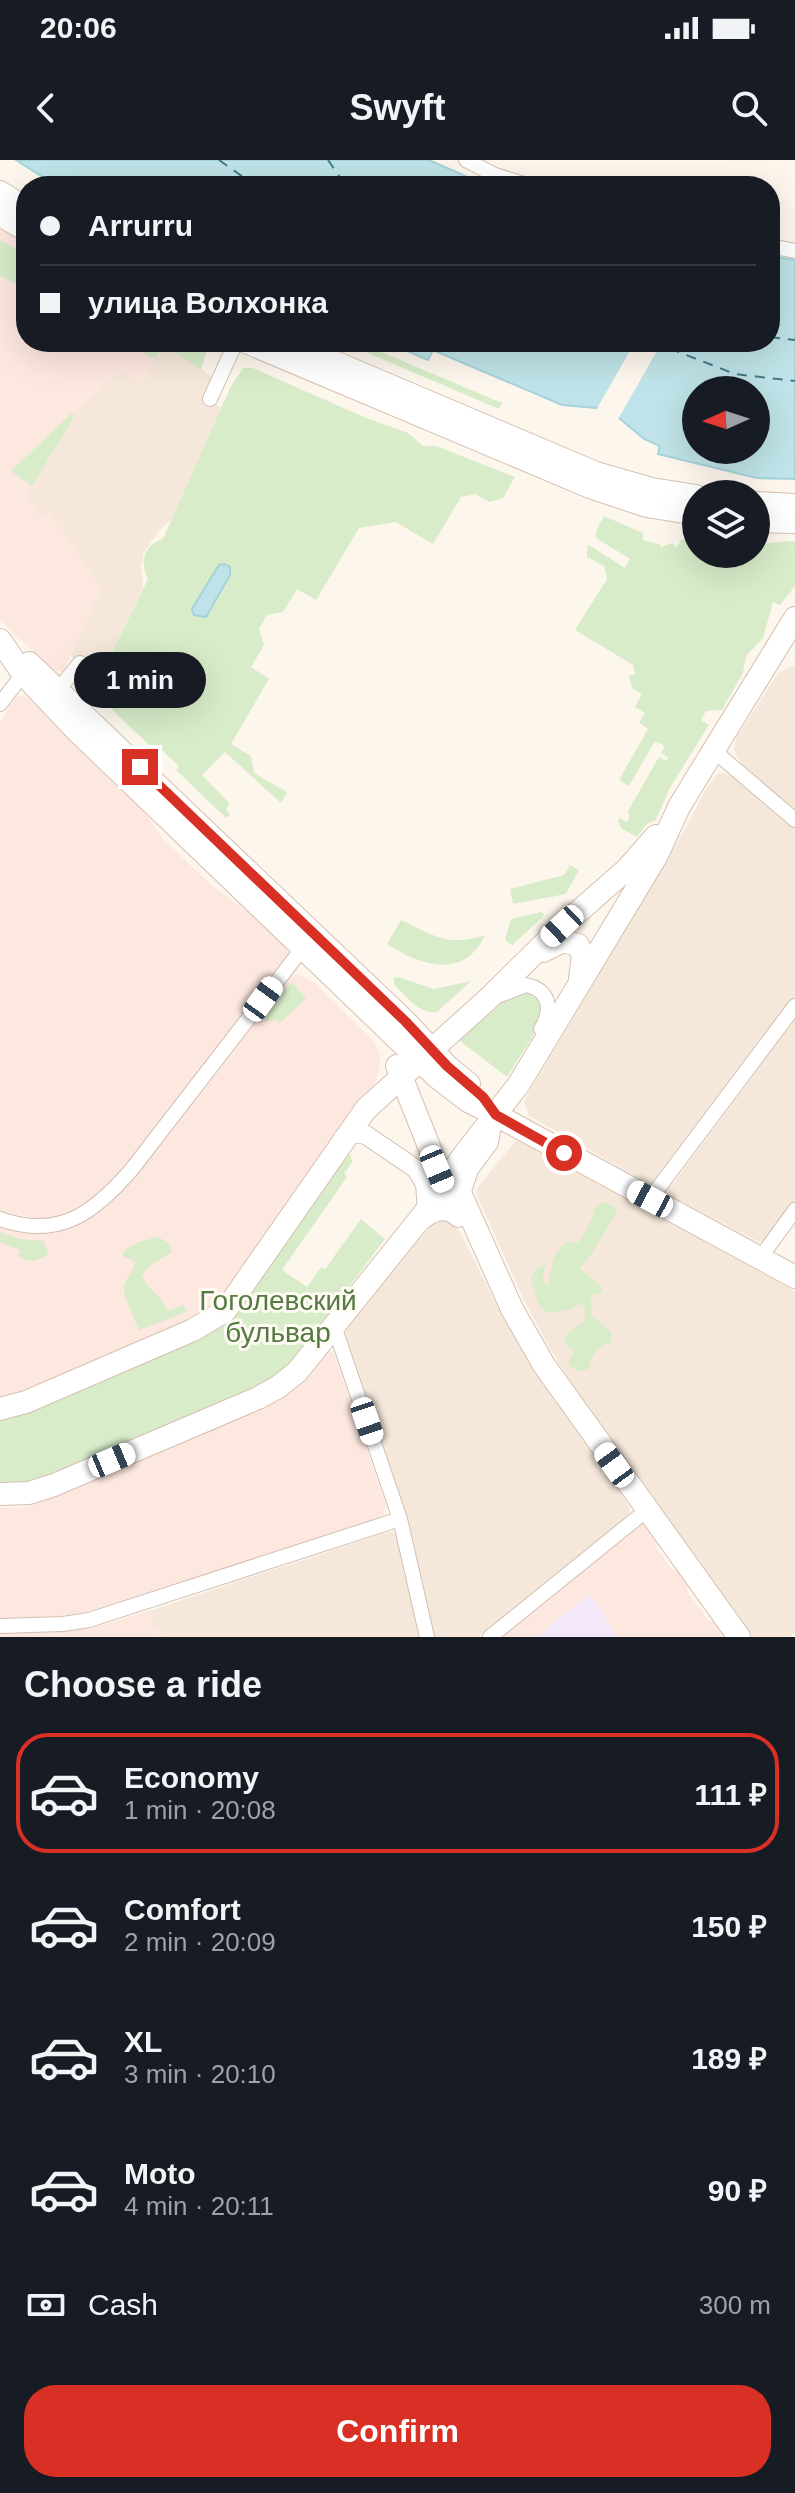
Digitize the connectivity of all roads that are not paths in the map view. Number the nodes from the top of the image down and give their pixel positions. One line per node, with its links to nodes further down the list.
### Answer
1 (466, 160): 2 (street)
2 (498, 176)
3 (0, 199): 4 (main road)
4 (16, 218)
5 (231, 352): 8 (street)
6 (270, 352): 12 (main road)
7 (311, 352): 9 (main road)
8 (210, 399)
9 (682, 494)
10 (770, 504): 11 (main road)
11 (795, 505)
12 (682, 512)
13 (770, 521): 14 (main road)
14 (795, 522)
15 (795, 618): 17 (main road)
16 (0, 640): 19 (main road); 20 (main road)
17 (784, 650): 22 (main road)
18 (80, 663): 20 (street)
19 (23, 674): 21 (street); 25 (main road)
20 (59, 689): 31 (main road)
21 (0, 704)
22 (713, 750): 23 (main road); 24 (street)
23 (679, 807): 26 (main road); 27 (main road)
24 (795, 820)
25 (302, 949): 30 (main road); 39 (street)
26 (528, 960): 27 (main road); 28 (main road)
27 (578, 986): 32 (main road)
28 (488, 999): 31 (main road); 32 (street)
29 (795, 1006): 36 (street)
30 (370, 1016): 31 (main road); 31 (main road)
31 (416, 1062): 32 (main road); 33 (main road); 35 (main road)
32 (496, 1115): 34 (main road); 36 (main road); 38 (street)
33 (343, 1138): 40 (street); 44 (main road)
34 (463, 1156): 35 (main road); 38 (main road)
35 (444, 1185): 38 (main road); 40 (main road)
36 (650, 1199): 41 (main road)
37 (795, 1210): 41 (street)
38 (462, 1213): 40 (street); 46 (main road)
39 (0, 1219)
40 (420, 1219): 43 (main road)
41 (760, 1258): 42 (main road)
42 (795, 1277)
43 (334, 1326): 45 (main road); 47 (street)
44 (0, 1409)
45 (0, 1494)
46 (647, 1510): 50 (street); 51 (main road)
47 (400, 1519): 48 (street); 49 (street)
48 (0, 1626)
49 (427, 1637)
50 (490, 1637)
51 (739, 1637)

